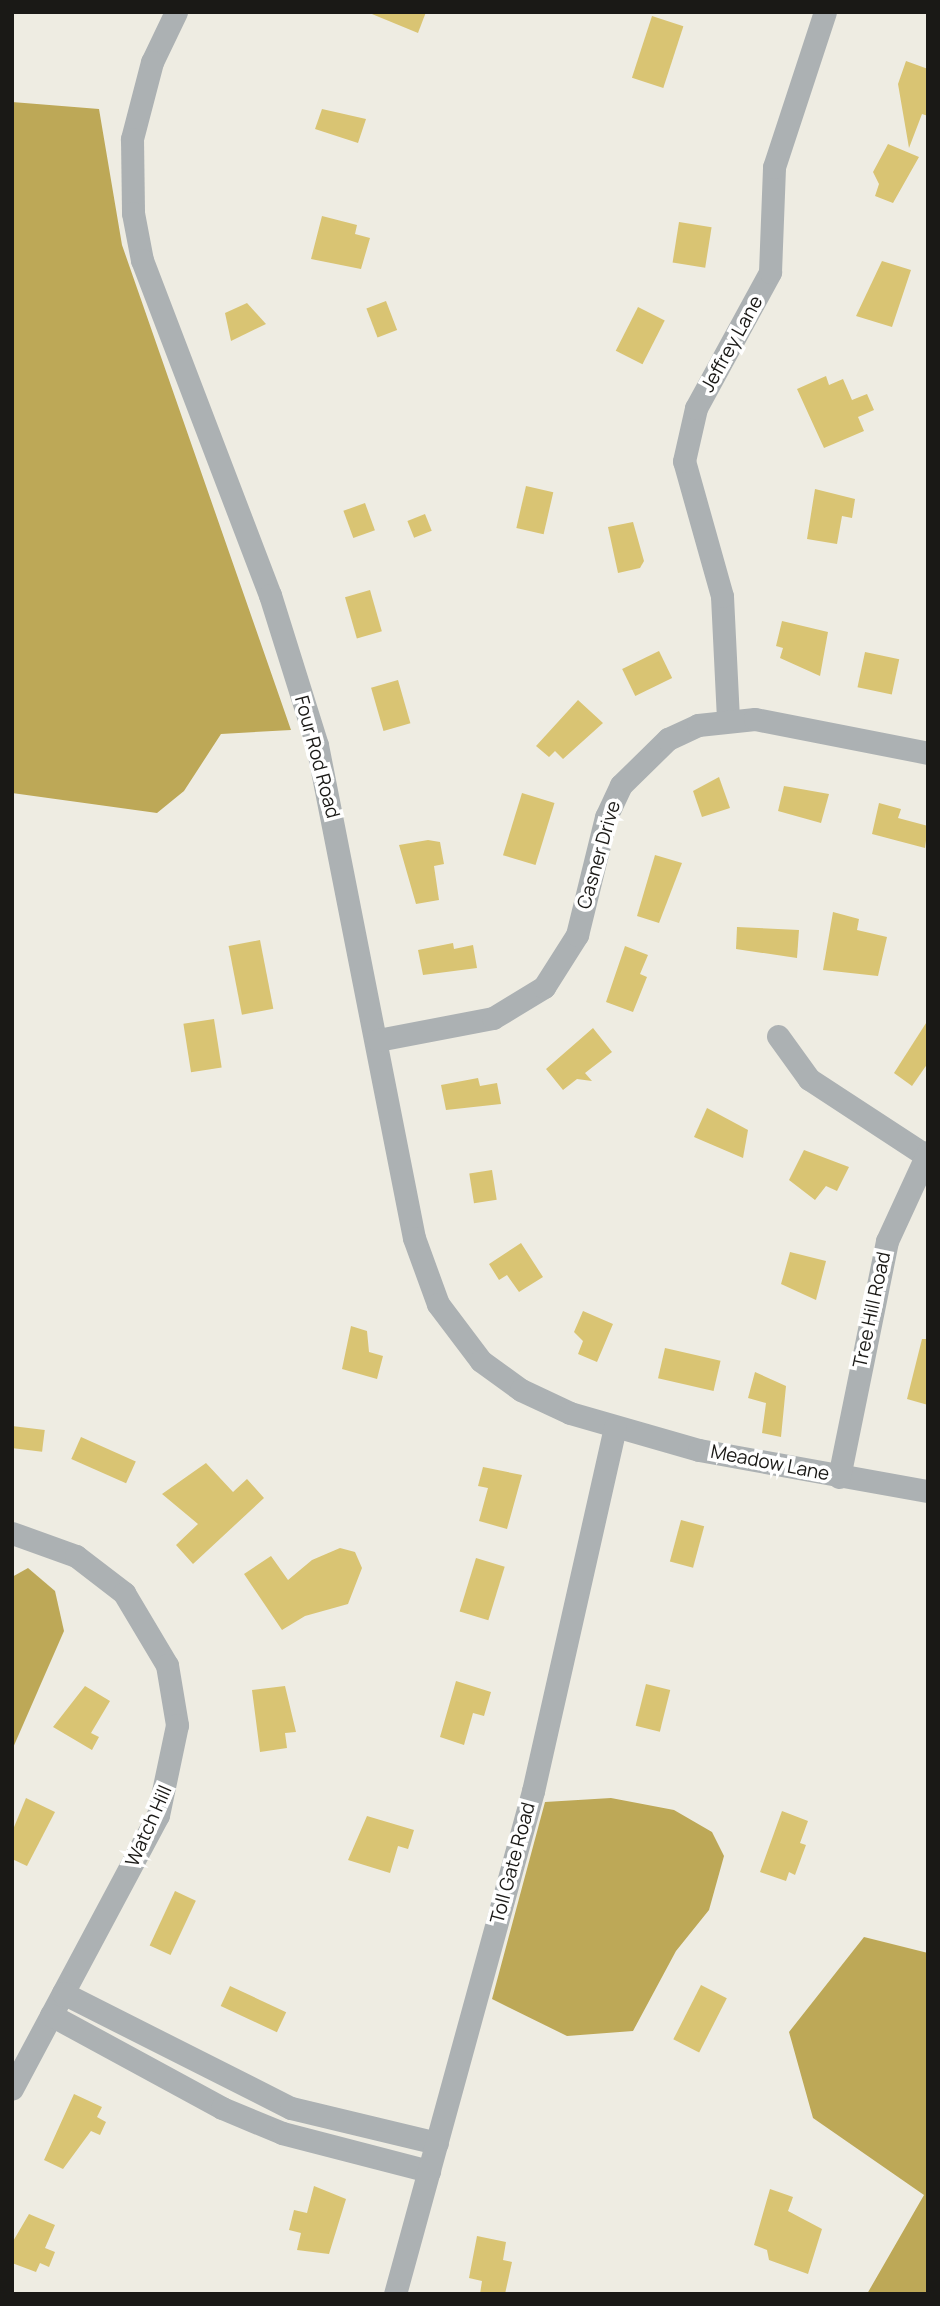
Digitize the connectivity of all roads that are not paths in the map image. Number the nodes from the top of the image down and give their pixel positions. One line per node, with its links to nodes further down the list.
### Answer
1 (176, 12): 6 (street, Four Rod Road)
2 (825, 12): 3 (street, Jeffrey Lane)
3 (728, 719): 4 (street, Casner Drive); 6 (street, Casner Drive)
4 (928, 753)
5 (778, 1037): 7 (street)
6 (378, 1040): 8 (street, Four Rod Road)
7 (927, 1153): 9 (street, Tree Hill Road)
8 (615, 1428): 9 (street, Meadow Lane); 18 (street, Toll Gate Road)
9 (839, 1476): 10 (street, Meadow Lane)
10 (928, 1491)
11 (12, 1533): 12 (street, Watch Hill)
12 (63, 1993): 13 (street, Watch Hill); 14 (street)
13 (51, 2015): 15 (street); 16 (street, Watch Hill)
14 (178, 2054): 15 (street); 17 (street)
15 (166, 2078): 19 (street)
16 (12, 2089)
17 (354, 2127): 18 (street); 19 (street)
18 (437, 2143): 20 (street, Toll Gate Road)
19 (346, 2151): 20 (street)
20 (429, 2171): 21 (street, Toll Gate Road)
21 (395, 2294)

